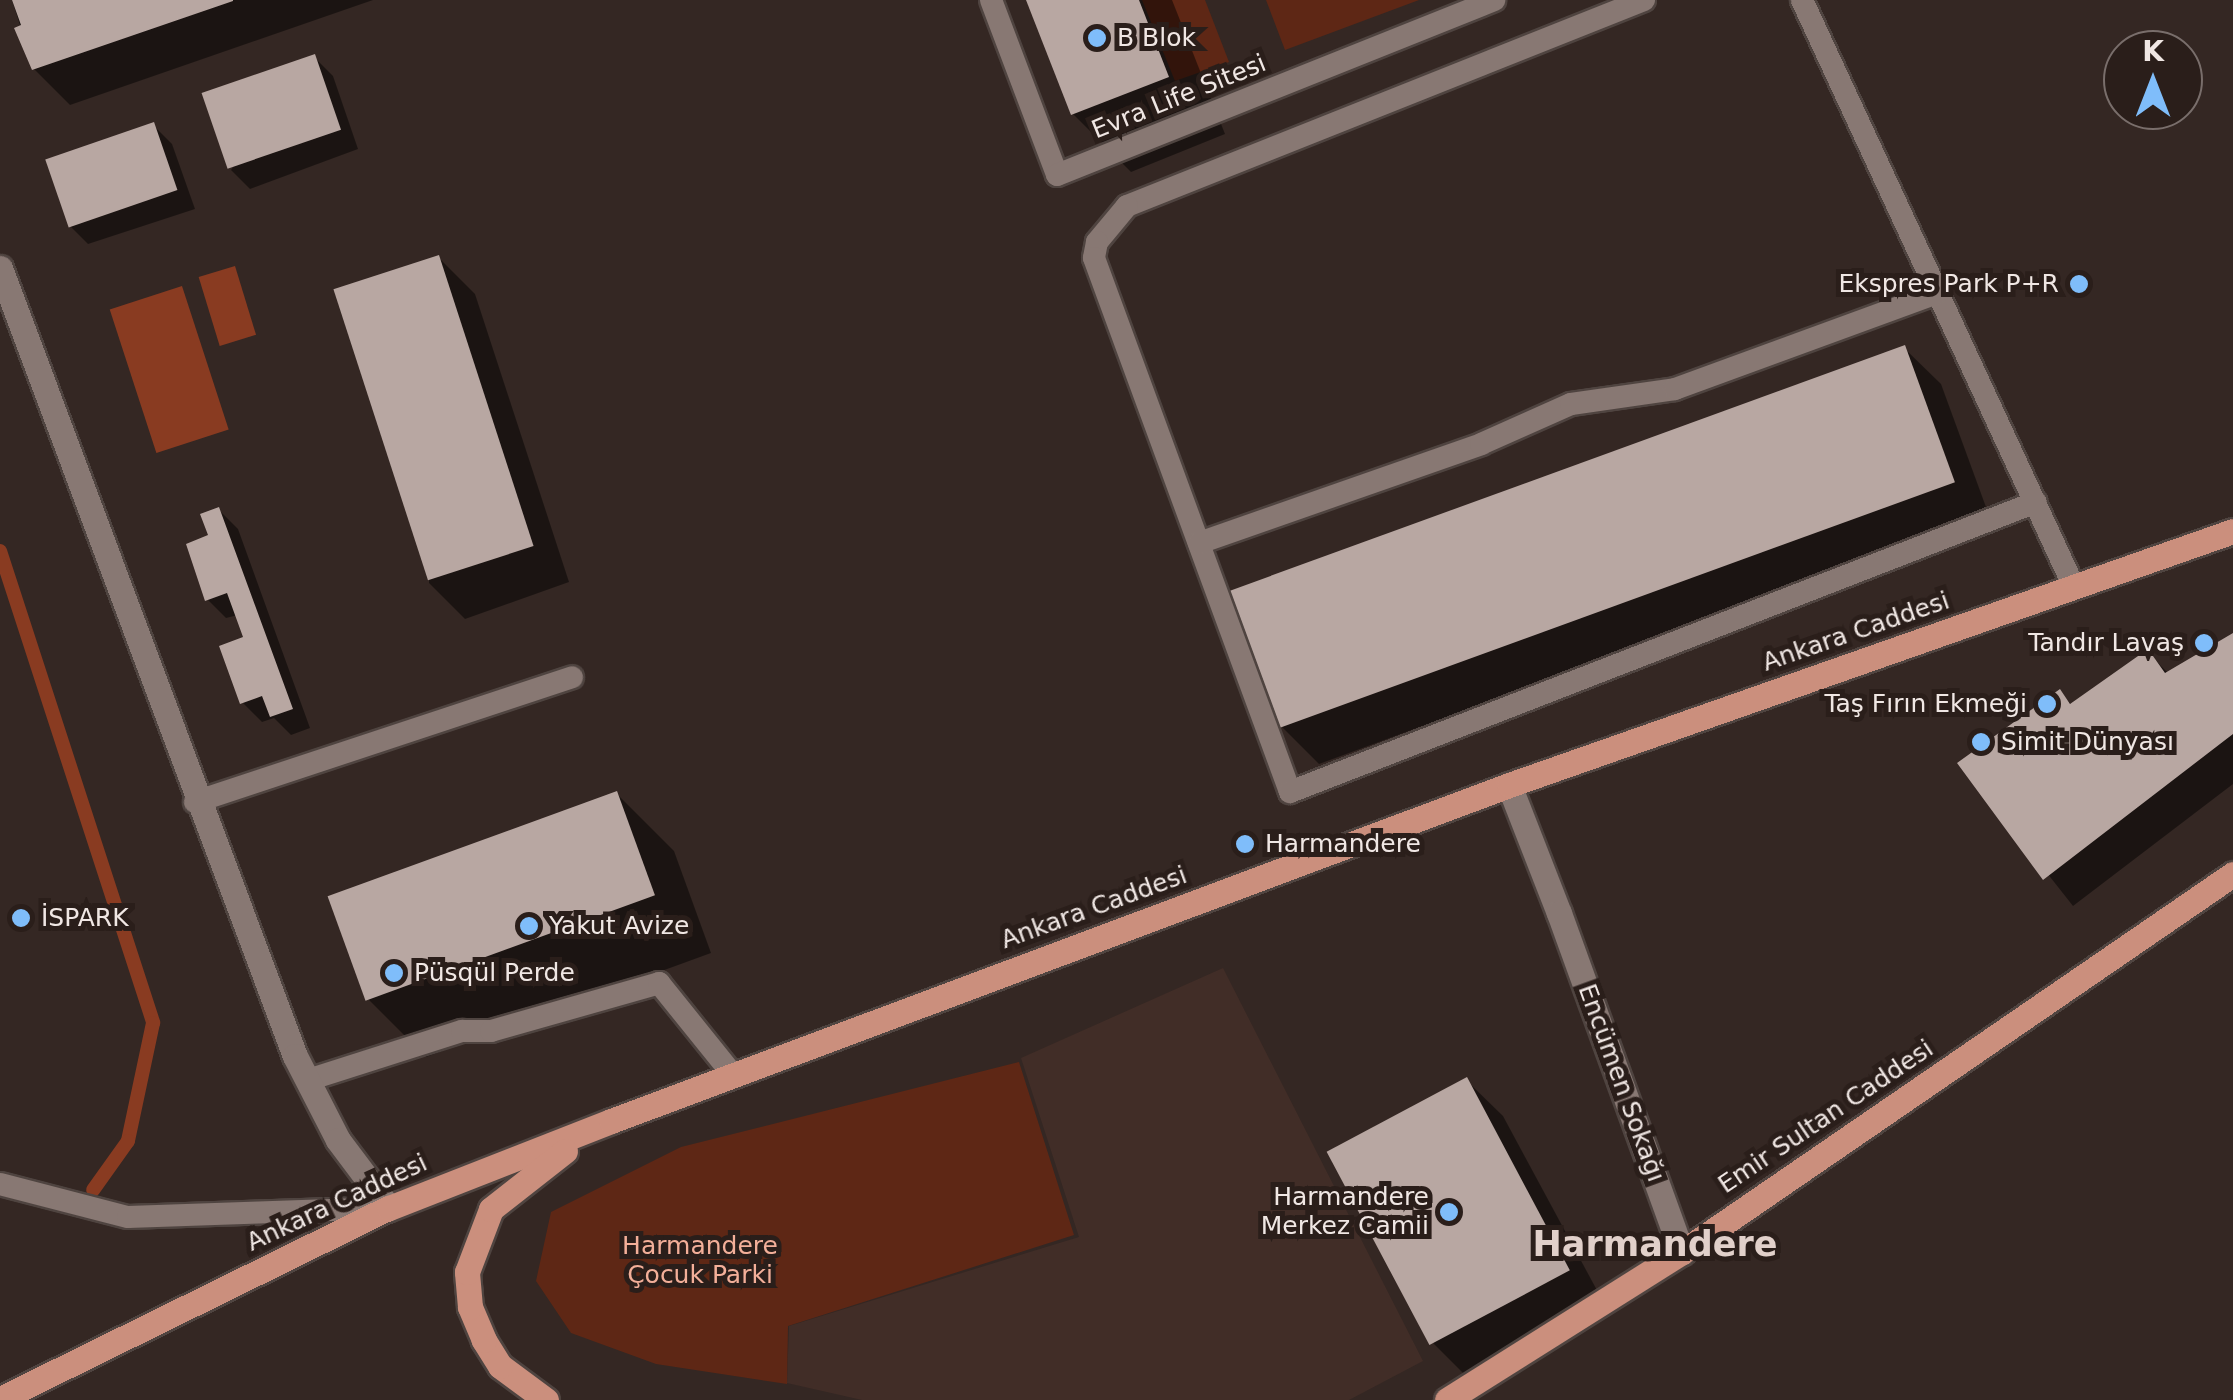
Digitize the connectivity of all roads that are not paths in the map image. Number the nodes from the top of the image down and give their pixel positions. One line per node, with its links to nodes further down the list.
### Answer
1 (991, 0): 2 (lane, Evra Life Sitesi)
2 (1494, 0)
3 (1644, 0): 9 (lane)
4 (1802, 0): 6 (lane)
5 (0, 268): 13 (street)
6 (1935, 294): 7 (lane); 9 (lane)
7 (2036, 502): 9 (lane); 10 (lane)
8 (2233, 531): 10 (main road, Ankara Caddesi)
9 (1198, 543)
10 (2074, 587): 12 (main road, Ankara Caddesi)
11 (572, 678): 13 (lane)
12 (1509, 785): 15 (main road, Ankara Caddesi); 20 (street, Encümen Sokağı)
13 (196, 802): 16 (street)
14 (2233, 874): 20 (main road, Emir Sultan Caddesi)
15 (733, 1075): 16 (lane); 17 (main road, Ankara Caddesi)
16 (308, 1080): 19 (street)
17 (612, 1121): 19 (main road, Ankara Caddesi); 22 (main road)
18 (0, 1184): 19 (lane)
19 (389, 1208): 21 (main road, Ankara Caddesi)
20 (1682, 1252): 23 (main road, Emir Sultan Caddesi)
21 (0, 1400)
22 (546, 1400)
23 (1447, 1400)

